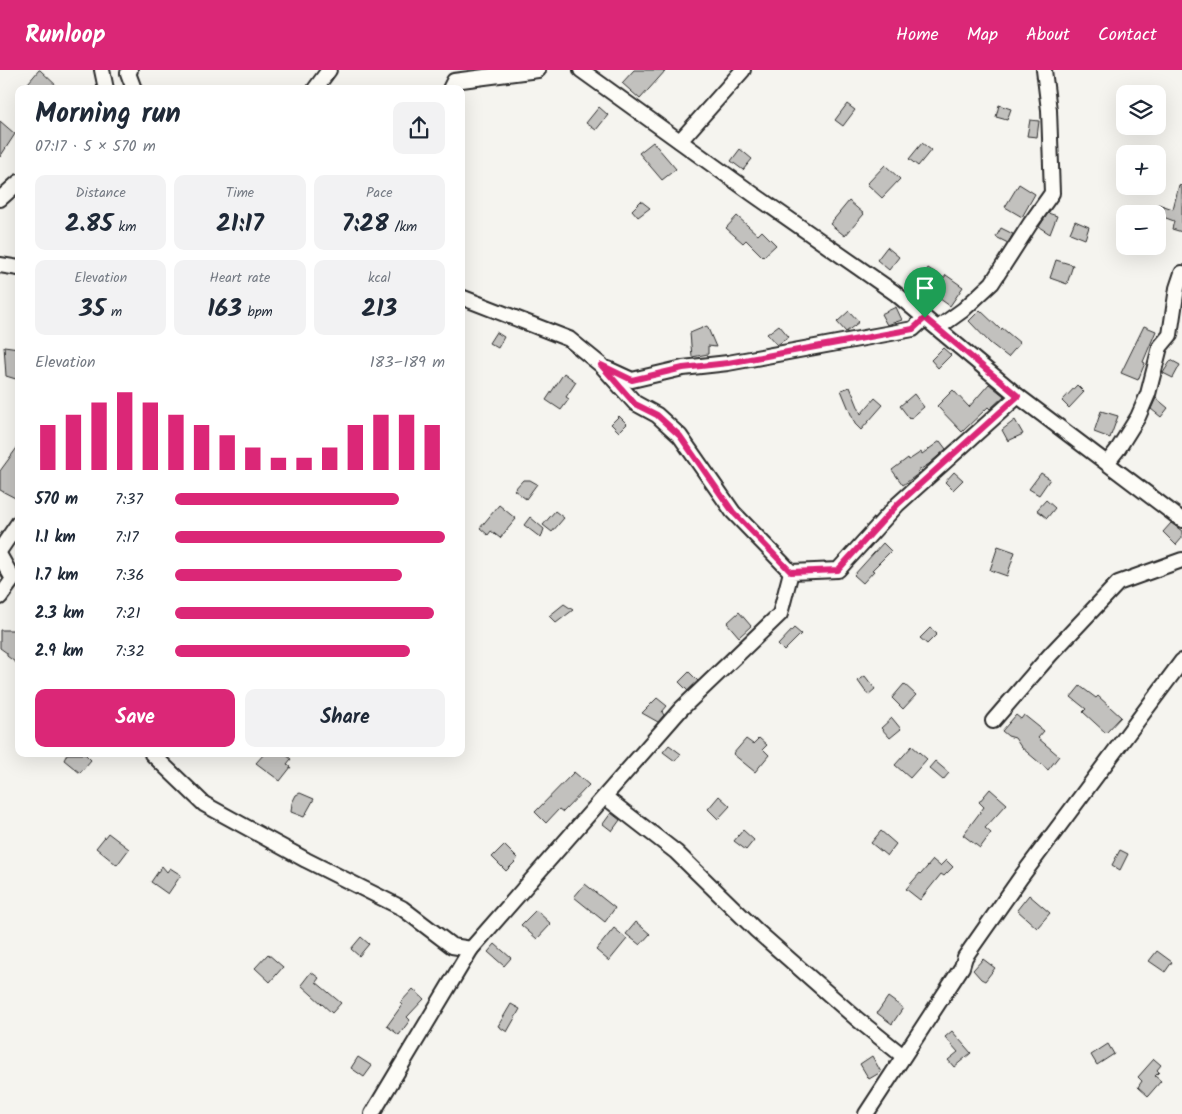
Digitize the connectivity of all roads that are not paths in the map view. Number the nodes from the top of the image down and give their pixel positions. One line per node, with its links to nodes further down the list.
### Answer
1 (102, 70): 8 (street)
2 (130, 70): 9 (street)
3 (329, 70): 10 (street)
4 (538, 70): 11 (street)
5 (581, 70): 12 (street)
6 (743, 70): 12 (street)
7 (1044, 70): 20 (street)
8 (105, 85)
9 (132, 85)
10 (318, 85)
11 (452, 85)
12 (680, 141): 19 (street)
13 (15, 186): 14 (street)
14 (0, 199)
15 (0, 265): 16 (street)
16 (15, 267)
17 (1182, 273): 23 (street)
18 (465, 299): 21 (street)
19 (925, 318): 20 (street); 21 (street)
20 (938, 328): 22 (street)
21 (601, 365): 29 (street)
22 (1018, 396): 23 (street); 29 (street)
23 (1107, 463): 24 (street)
24 (1182, 520)
25 (15, 529): 26 (street)
26 (0, 554): 28 (street)
27 (1182, 560): 33 (street)
28 (15, 572)
29 (791, 572): 35 (street)
30 (15, 574): 31 (street)
31 (0, 597)
32 (1182, 661): 37 (street)
33 (994, 721)
34 (155, 757): 36 (street)
35 (605, 797): 36 (street); 37 (street)
36 (471, 949): 38 (street)
37 (903, 1056): 39 (street)
38 (372, 1114)
39 (866, 1114)

